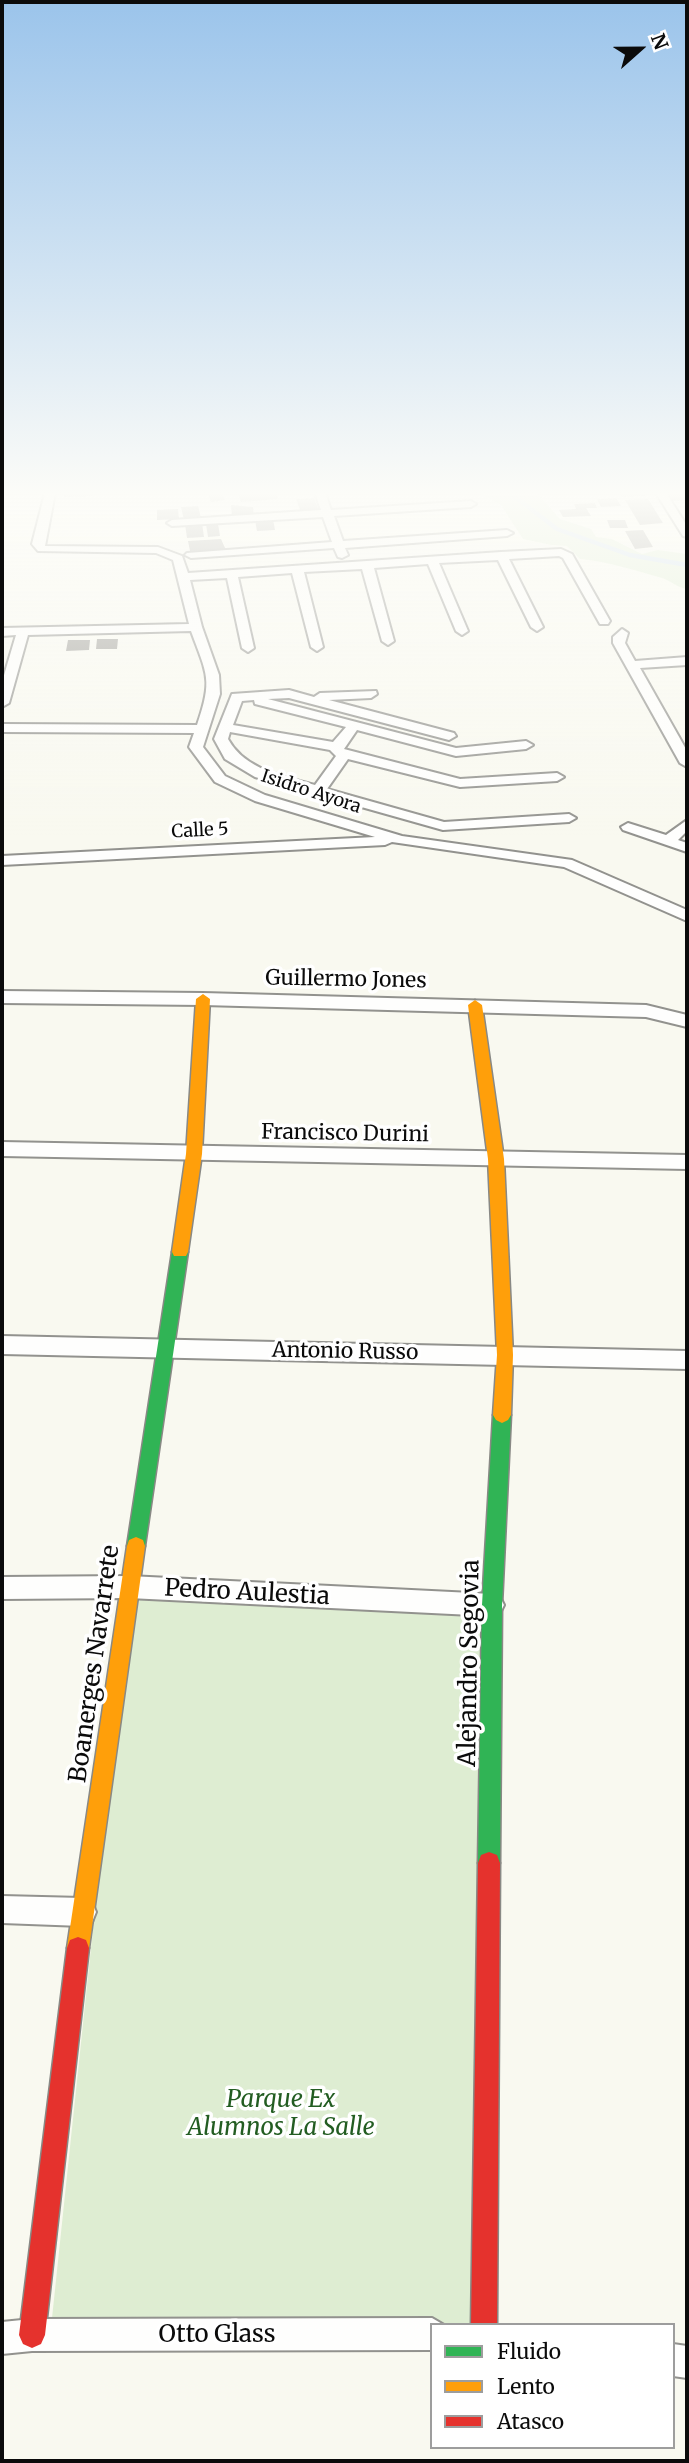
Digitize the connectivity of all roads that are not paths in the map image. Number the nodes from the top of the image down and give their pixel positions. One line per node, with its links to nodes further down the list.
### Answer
1 (191, 608): 9 (street, Isidro Ayora)
2 (239, 608): 17 (street)
3 (305, 608): 16 (street)
4 (379, 608): 15 (street)
5 (452, 608): 12 (street)
6 (527, 608): 10 (street)
7 (597, 608): 8 (street)
8 (604, 621)
9 (196, 627): 11 (street); 20 (street, Isidro Ayora)
10 (537, 627)
11 (23, 631): 13 (street); 24 (street)
12 (462, 631)
13 (2, 632)
14 (622, 632): 19 (street)
15 (388, 641)
16 (317, 647)
17 (248, 648)
18 (687, 661): 19 (street)
19 (632, 665): 32 (street)
20 (214, 694): 22 (street); 28 (street, Isidro Ayora)
21 (371, 694): 23 (street)
22 (237, 697): 23 (street); 25 (street); 26 (street)
23 (309, 699): 29 (street)
24 (2, 703)
25 (354, 726): 30 (street); 31 (street)
26 (224, 727): 31 (street); 34 (street)
27 (2, 728): 28 (street)
28 (202, 729): 38 (street, Isidro Ayora)
29 (449, 736)
30 (526, 745)
31 (340, 751): 33 (street); 34 (street)
32 (687, 763)
33 (557, 777)
34 (317, 792): 35 (street)
35 (569, 818)
36 (687, 824): 39 (street)
37 (628, 827): 39 (street)
38 (400, 840): 41 (street, Calle 5); 42 (street, Isidro Ayora)
39 (668, 841): 40 (street)
40 (687, 848)
41 (2, 861)
42 (687, 916)
43 (2, 997): 44 (street, Guillermo Jones)
44 (204, 999): 45 (street, Guillermo Jones); 48 (street, Boanerges Navarrete)
45 (475, 1005): 46 (street, Guillermo Jones); 49 (street, Alejandro Segovia)
46 (687, 1021)
47 (2, 1149): 48 (street, Francisco Durini)
48 (194, 1154): 49 (street, Francisco Durini); 52 (street, Boanerges Navarrete)
49 (496, 1159): 50 (street, Francisco Durini); 53 (street, Alejandro Segovia)
50 (687, 1162)
51 (2, 1345): 52 (street, Antonio Russo)
52 (164, 1347): 53 (street, Antonio Russo); 55 (street, Boanerges Navarrete)
53 (505, 1355): 54 (street, Antonio Russo); 57 (street, Alejandro Segovia)
54 (687, 1360)
55 (129, 1587): 56 (street, Pedro Aulestia); 57 (street, Pedro Aulestia); 59 (street, Boanerges Navarrete)
56 (2, 1588)
57 (492, 1605): 60 (street, Alejandro Segovia)
58 (2, 1909): 59 (street)
59 (82, 1912): 62 (street, Boanerges Navarrete)
60 (484, 2323)
61 (430, 2334): 62 (street, Otto Glass)
62 (17, 2337)

